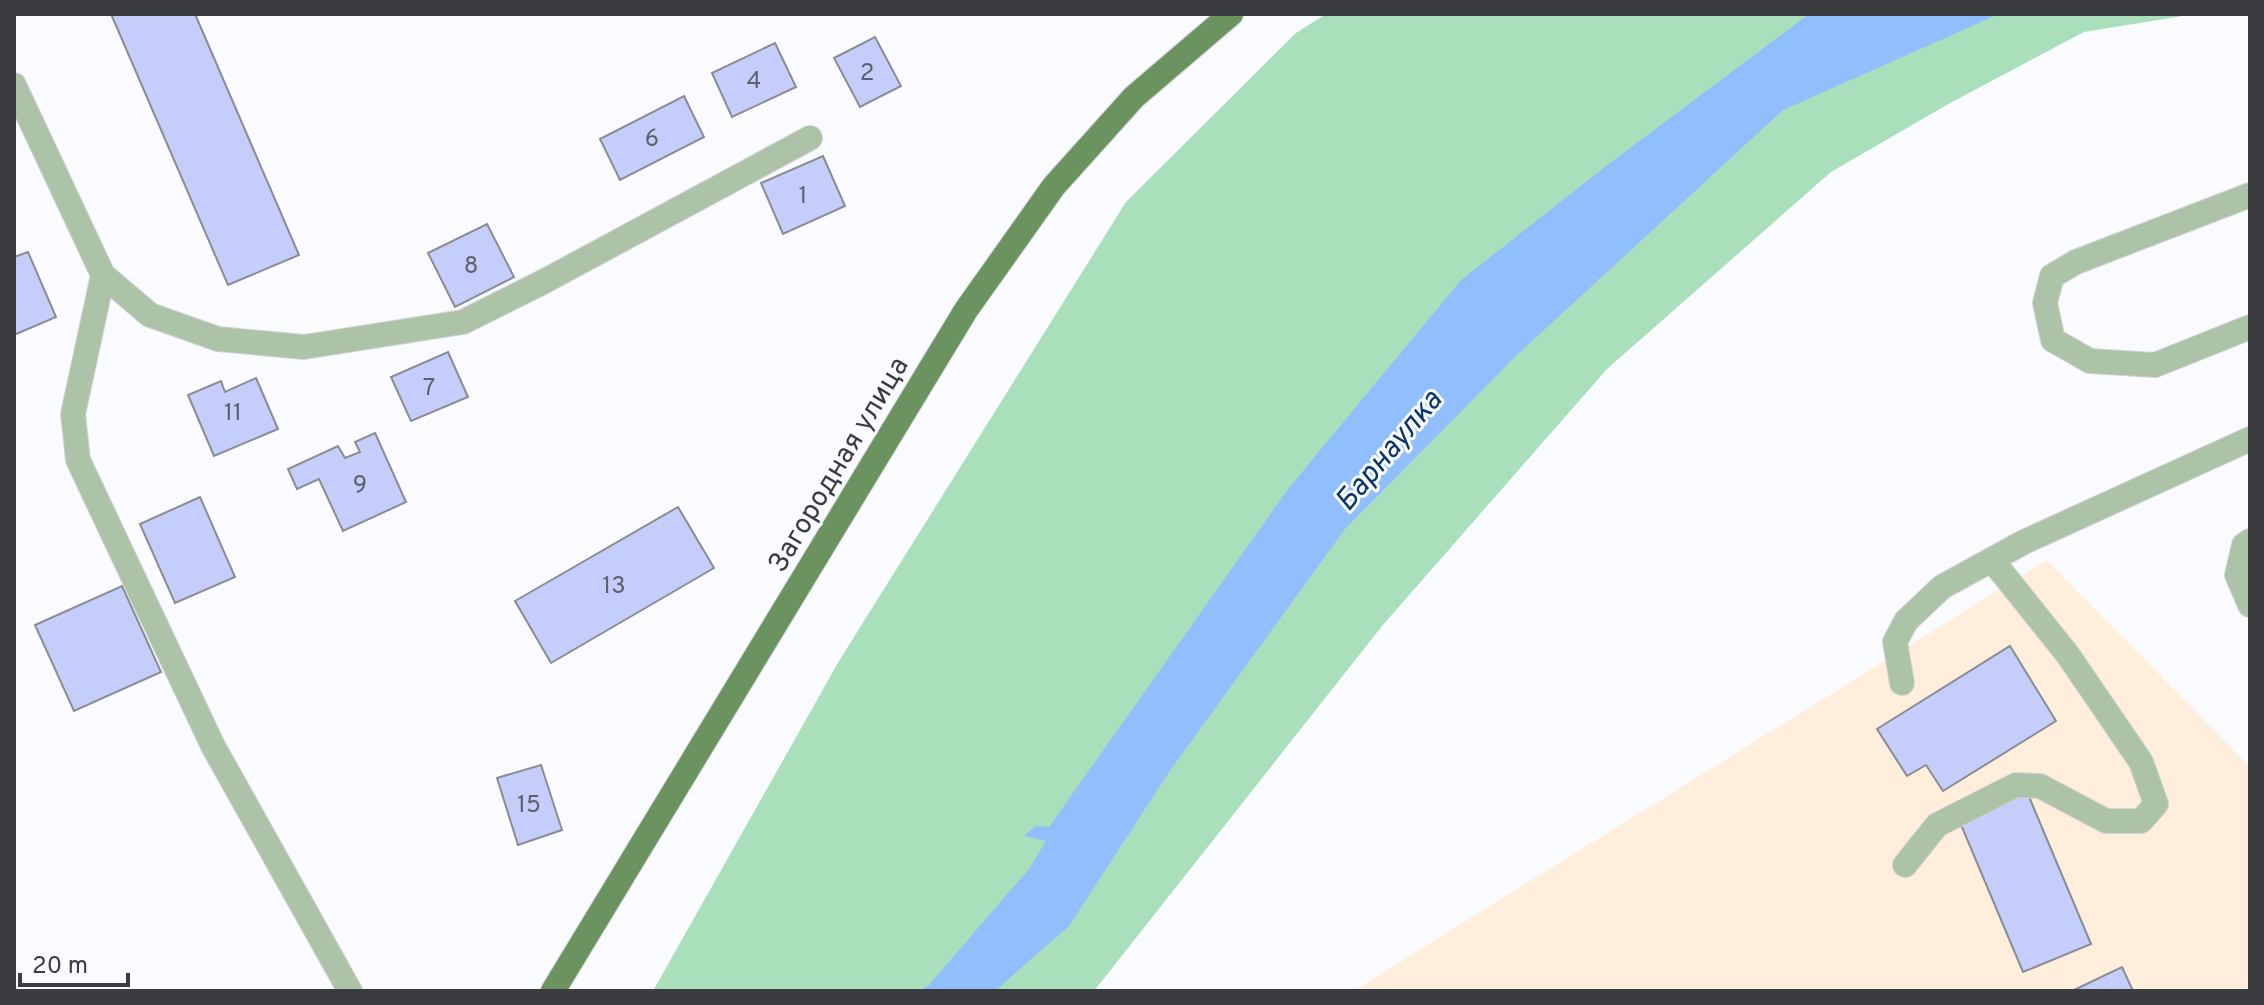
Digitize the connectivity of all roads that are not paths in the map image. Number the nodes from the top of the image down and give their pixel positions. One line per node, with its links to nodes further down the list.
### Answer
1 (1231, 14): 14 (main road, Загородная улица)
2 (14, 85): 5 (lane)
3 (810, 138): 5 (lane)
4 (2250, 195): 6 (lane)
5 (103, 275): 13 (lane)
6 (2250, 327)
7 (2250, 439): 9 (lane)
8 (2250, 541): 10 (lane)
9 (1992, 560): 11 (lane); 12 (lane)
10 (2250, 605)
11 (1902, 683)
12 (1905, 865)
13 (350, 991)
14 (553, 991)

